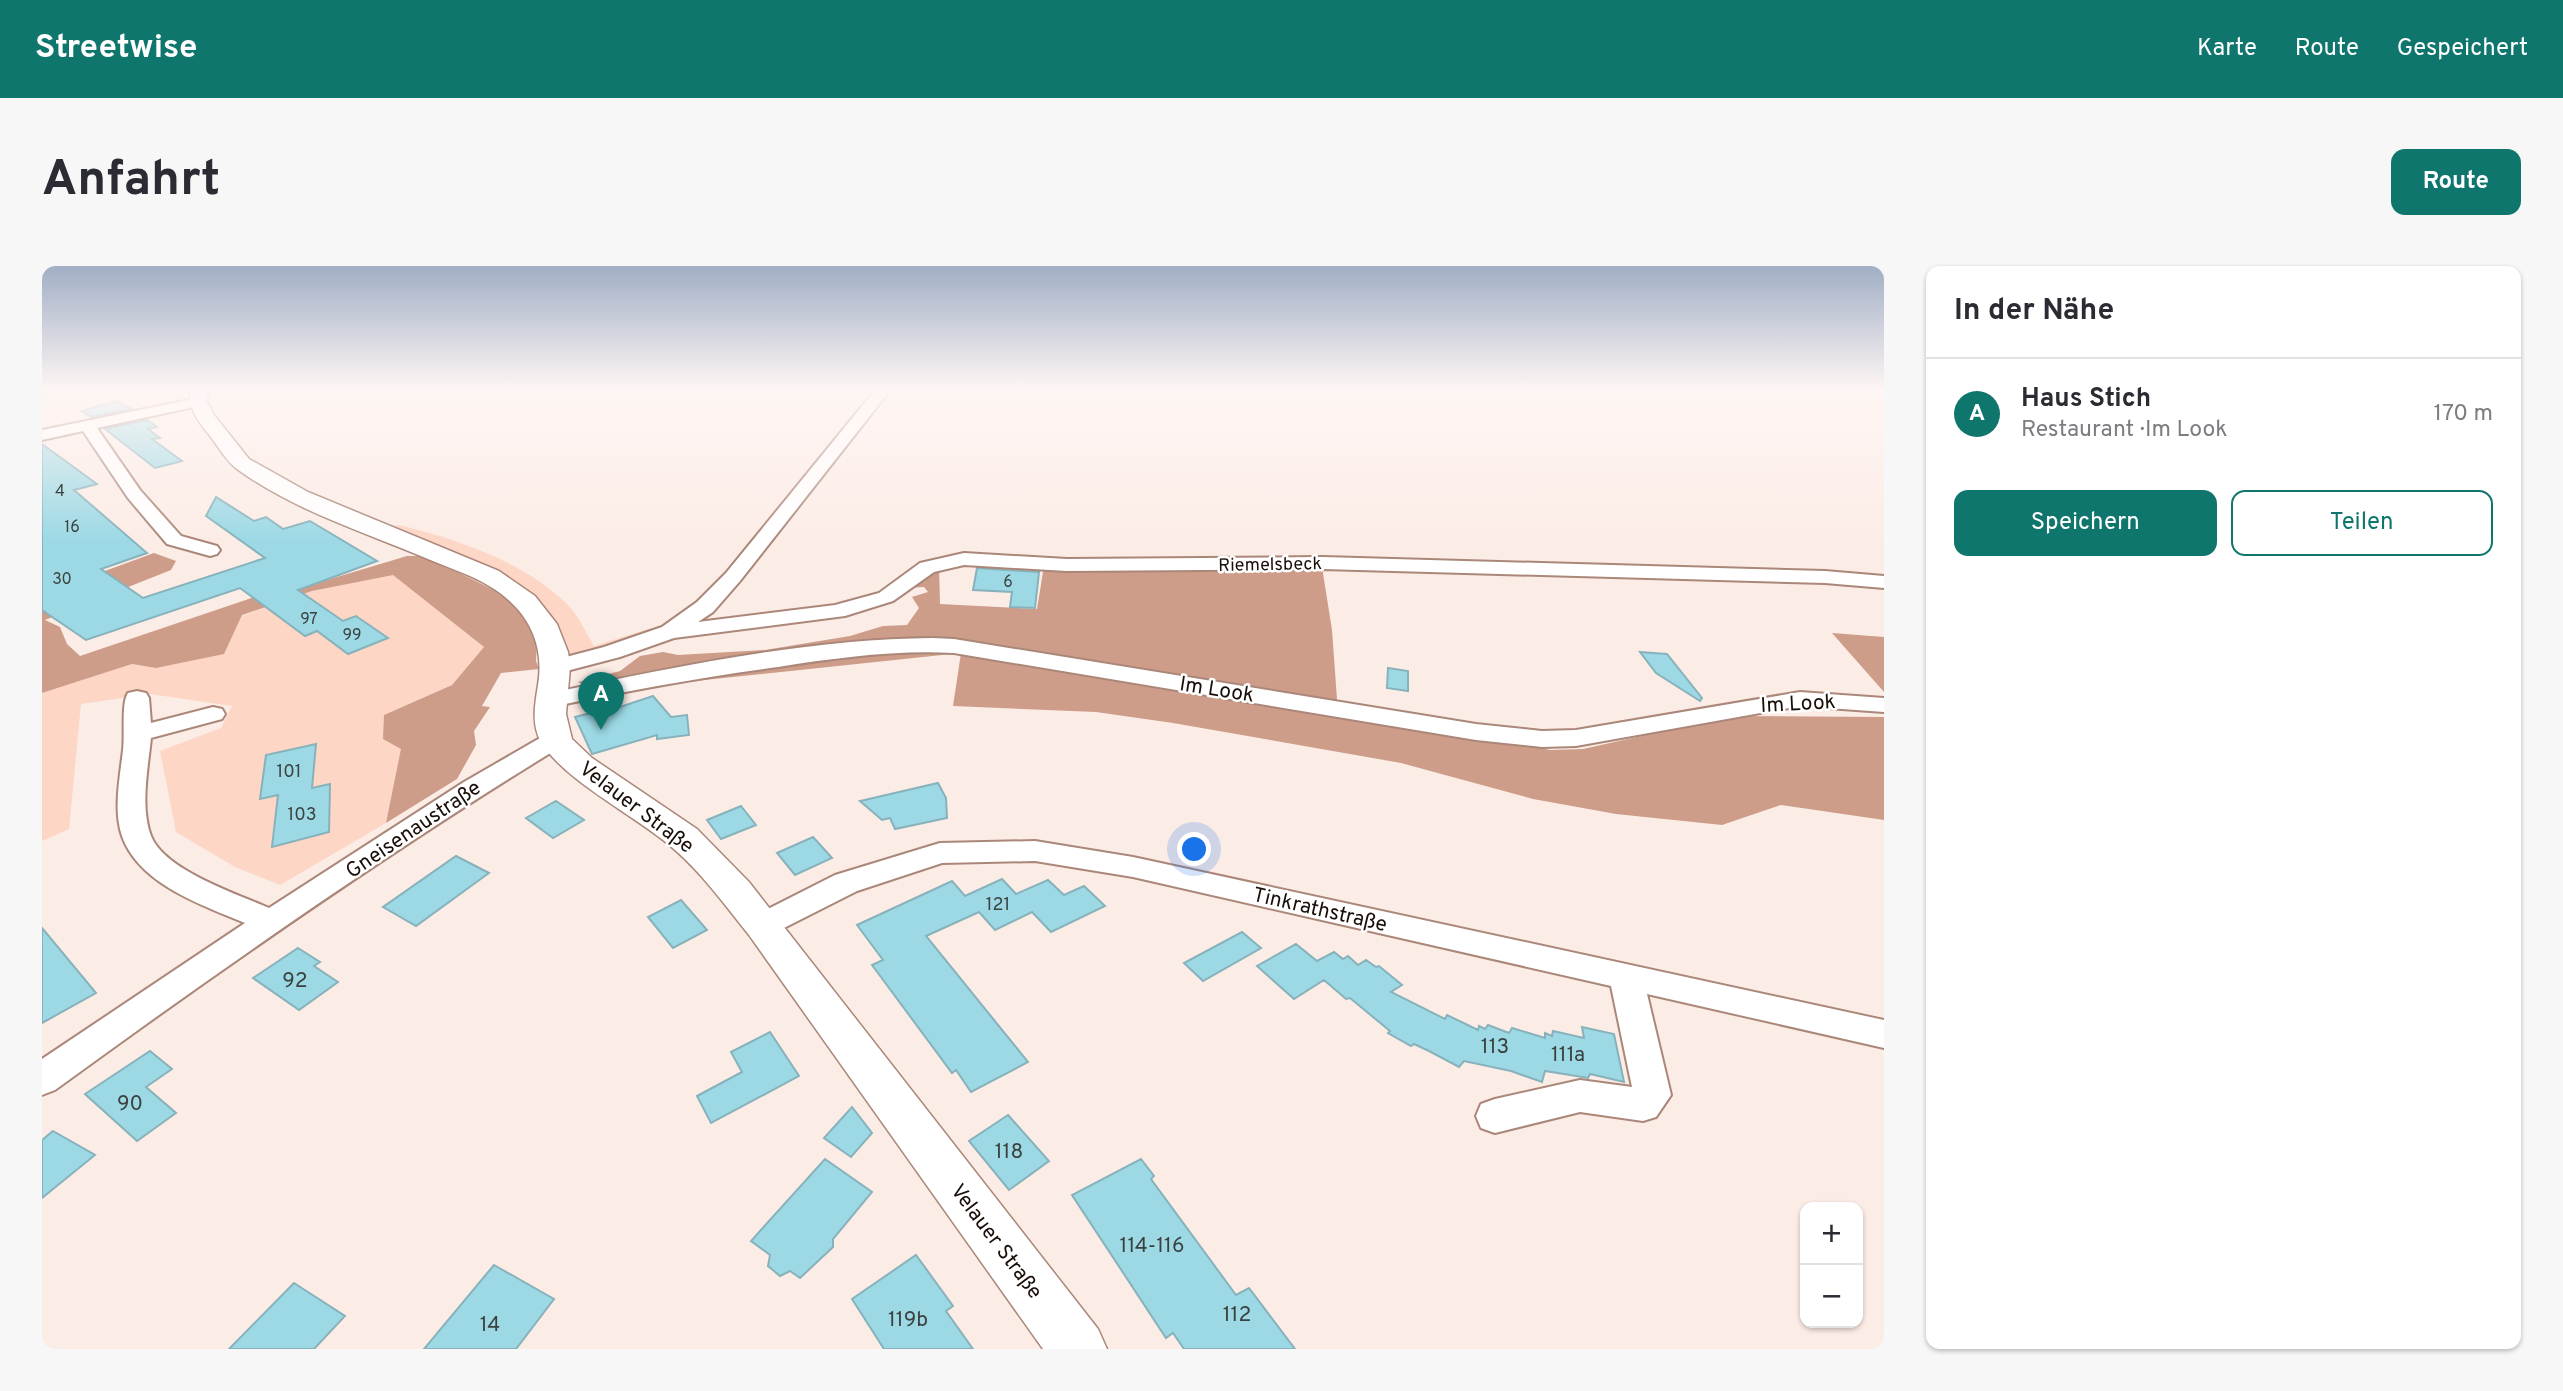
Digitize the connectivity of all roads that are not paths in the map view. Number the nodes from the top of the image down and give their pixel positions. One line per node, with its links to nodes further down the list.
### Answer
1 (97, 440): 4 (street)
2 (221, 440): 7 (main road)
3 (843, 440): 6 (street, Riemelsbeck)
4 (210, 550)
5 (1884, 582): 6 (street, Riemelsbeck)
6 (670, 632): 7 (street, Riemelsbeck)
7 (555, 667): 11 (main road)
8 (137, 698): 12 (street)
9 (1884, 705): 11 (street, Im Look)
10 (213, 714): 12 (street)
11 (553, 720): 13 (street, Gneisenaustraße); 14 (main road, Velauer Straße)
12 (138, 734): 13 (street)
13 (272, 922): 17 (street, Gneisenaustraße)
14 (763, 925): 15 (street, Tinkrathstraße); 19 (main road, Velauer Straße)
15 (1626, 978): 16 (street, Tinkrathstraße); 18 (street)
16 (1884, 1034)
17 (42, 1079)
18 (1495, 1116)
19 (1078, 1349)

